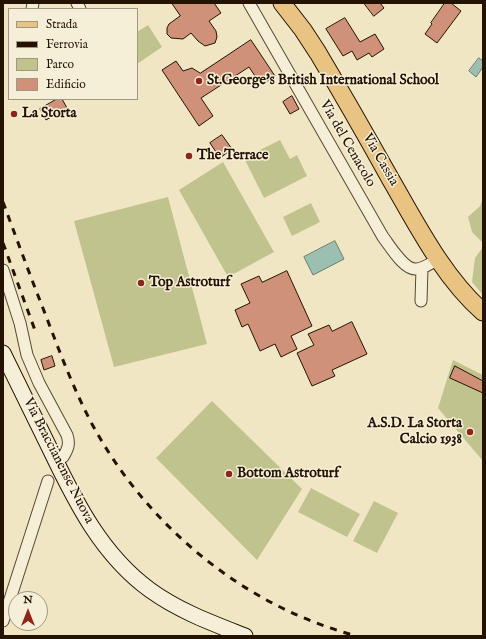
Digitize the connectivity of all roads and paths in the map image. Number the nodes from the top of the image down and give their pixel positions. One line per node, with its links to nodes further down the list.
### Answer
1 (248, 3): 4 (street, Via del Cenacolo)
2 (282, 3): 3 (main road, Via Cassia)
3 (439, 259): 4 (street); 7 (main road, Via Cassia)
4 (422, 268): 6 (street)
5 (3, 270): 9 (street)
6 (421, 301)
7 (483, 312)
8 (3, 353): 12 (main road, Via Braccianense Nuova)
9 (63, 457)
10 (48, 481): 11 (street)
11 (3, 621)
12 (245, 636)

